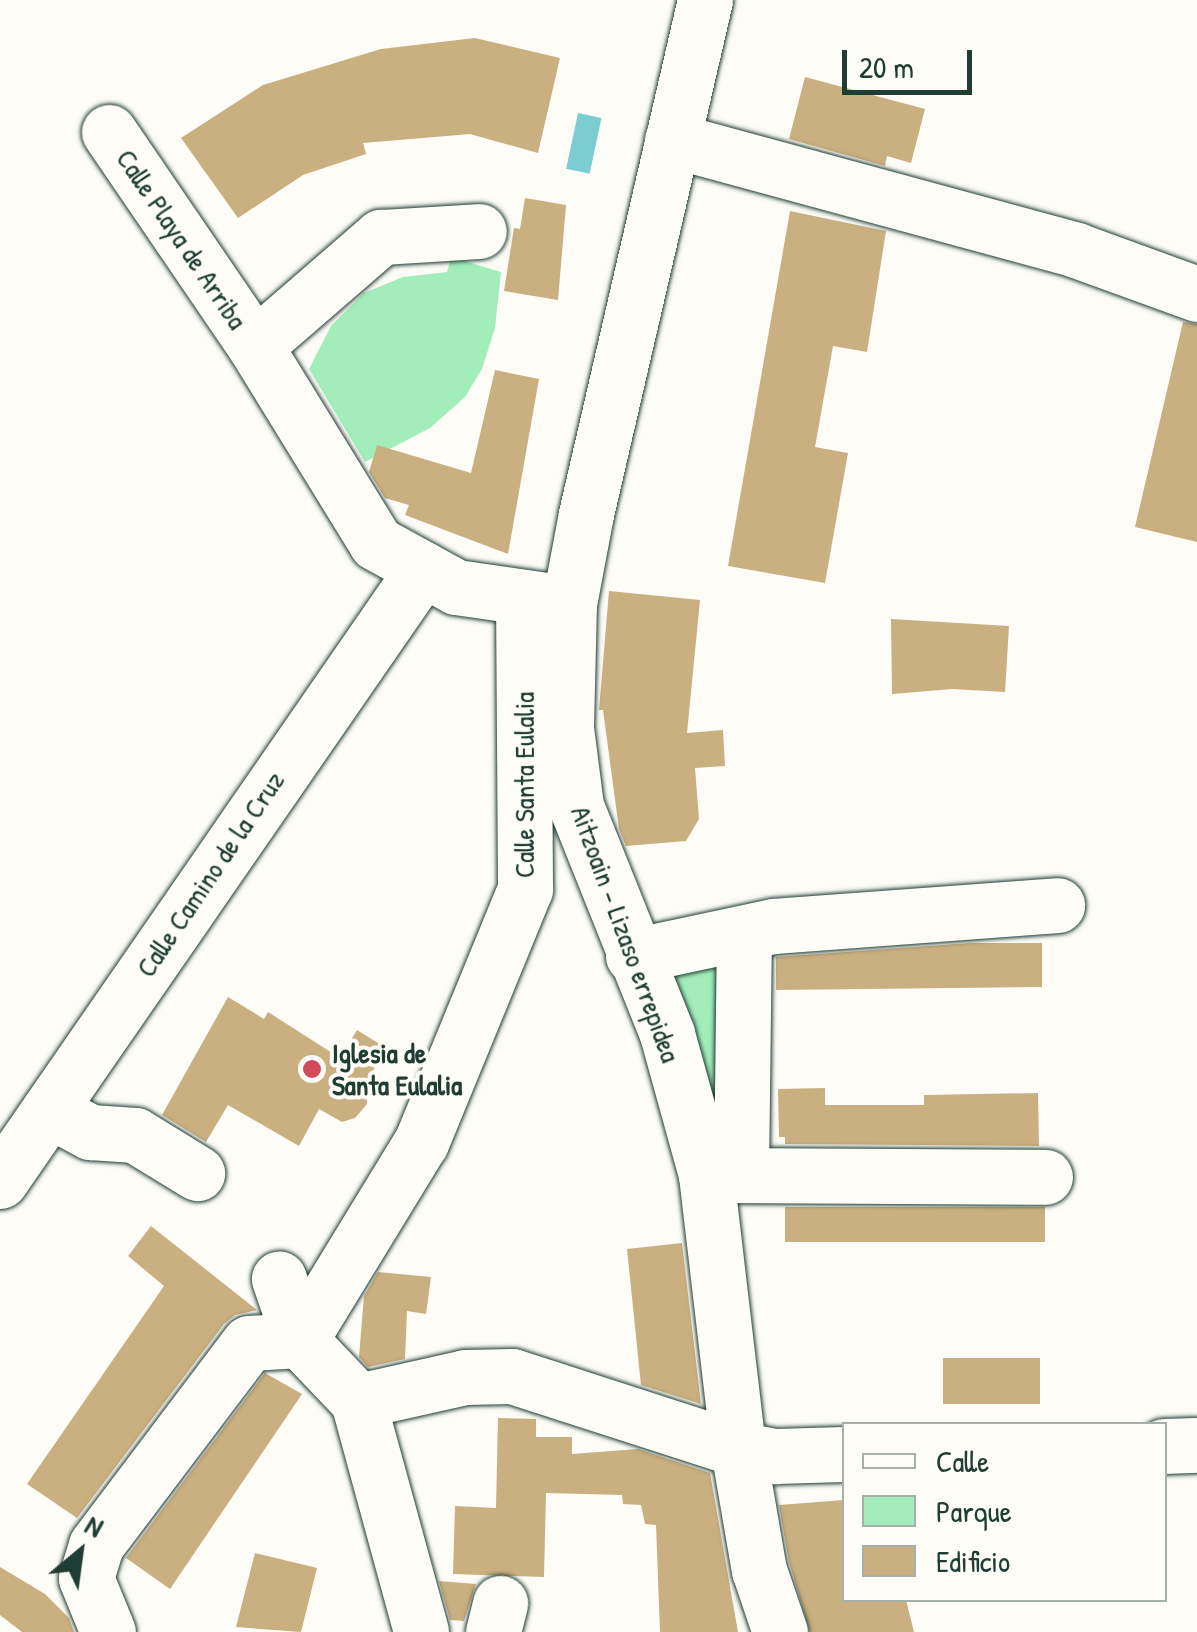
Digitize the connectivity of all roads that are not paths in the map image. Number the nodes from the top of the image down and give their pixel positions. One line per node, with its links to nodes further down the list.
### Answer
1 (705, 0): 3 (street, Aitzoain - Lizaso errepidea)
2 (109, 132): 6 (street, Calle Playa de Arriba)
3 (672, 140): 5 (street); 8 (street, Aitzoain - Lizaso errepidea)
4 (480, 231): 6 (street, Calle Playa de Arriba)
5 (1197, 294)
6 (255, 346): 7 (street, Calle Playa de Arriba)
7 (423, 569): 8 (street, Calle Playa de Arriba); 12 (street, Calle Camino de la Cruz)
8 (546, 600): 11 (street, Aitzoain - Lizaso errepidea); 18 (street, Calle Santa Eulalia)
9 (1057, 905): 10 (street)
10 (744, 934): 11 (street); 14 (street)
11 (633, 956): 14 (street, Aitzoain - Lizaso errepidea)
12 (50, 1110): 13 (street); 16 (street, Calle Camino de la Cruz)
13 (197, 1173)
14 (723, 1175): 15 (street); 22 (street, Aitzoain - Lizaso errepidea)
15 (1046, 1176)
16 (0, 1180)
17 (279, 1279): 18 (street)
18 (300, 1340): 19 (street); 24 (street)
19 (358, 1401): 22 (street); 25 (street)
20 (1197, 1445): 21 (street)
21 (1167, 1446)
22 (738, 1449): 23 (street); 26 (street, Aitzoain - Lizaso errepidea)
23 (842, 1454)
24 (108, 1632)
25 (421, 1632)
26 (780, 1632)

